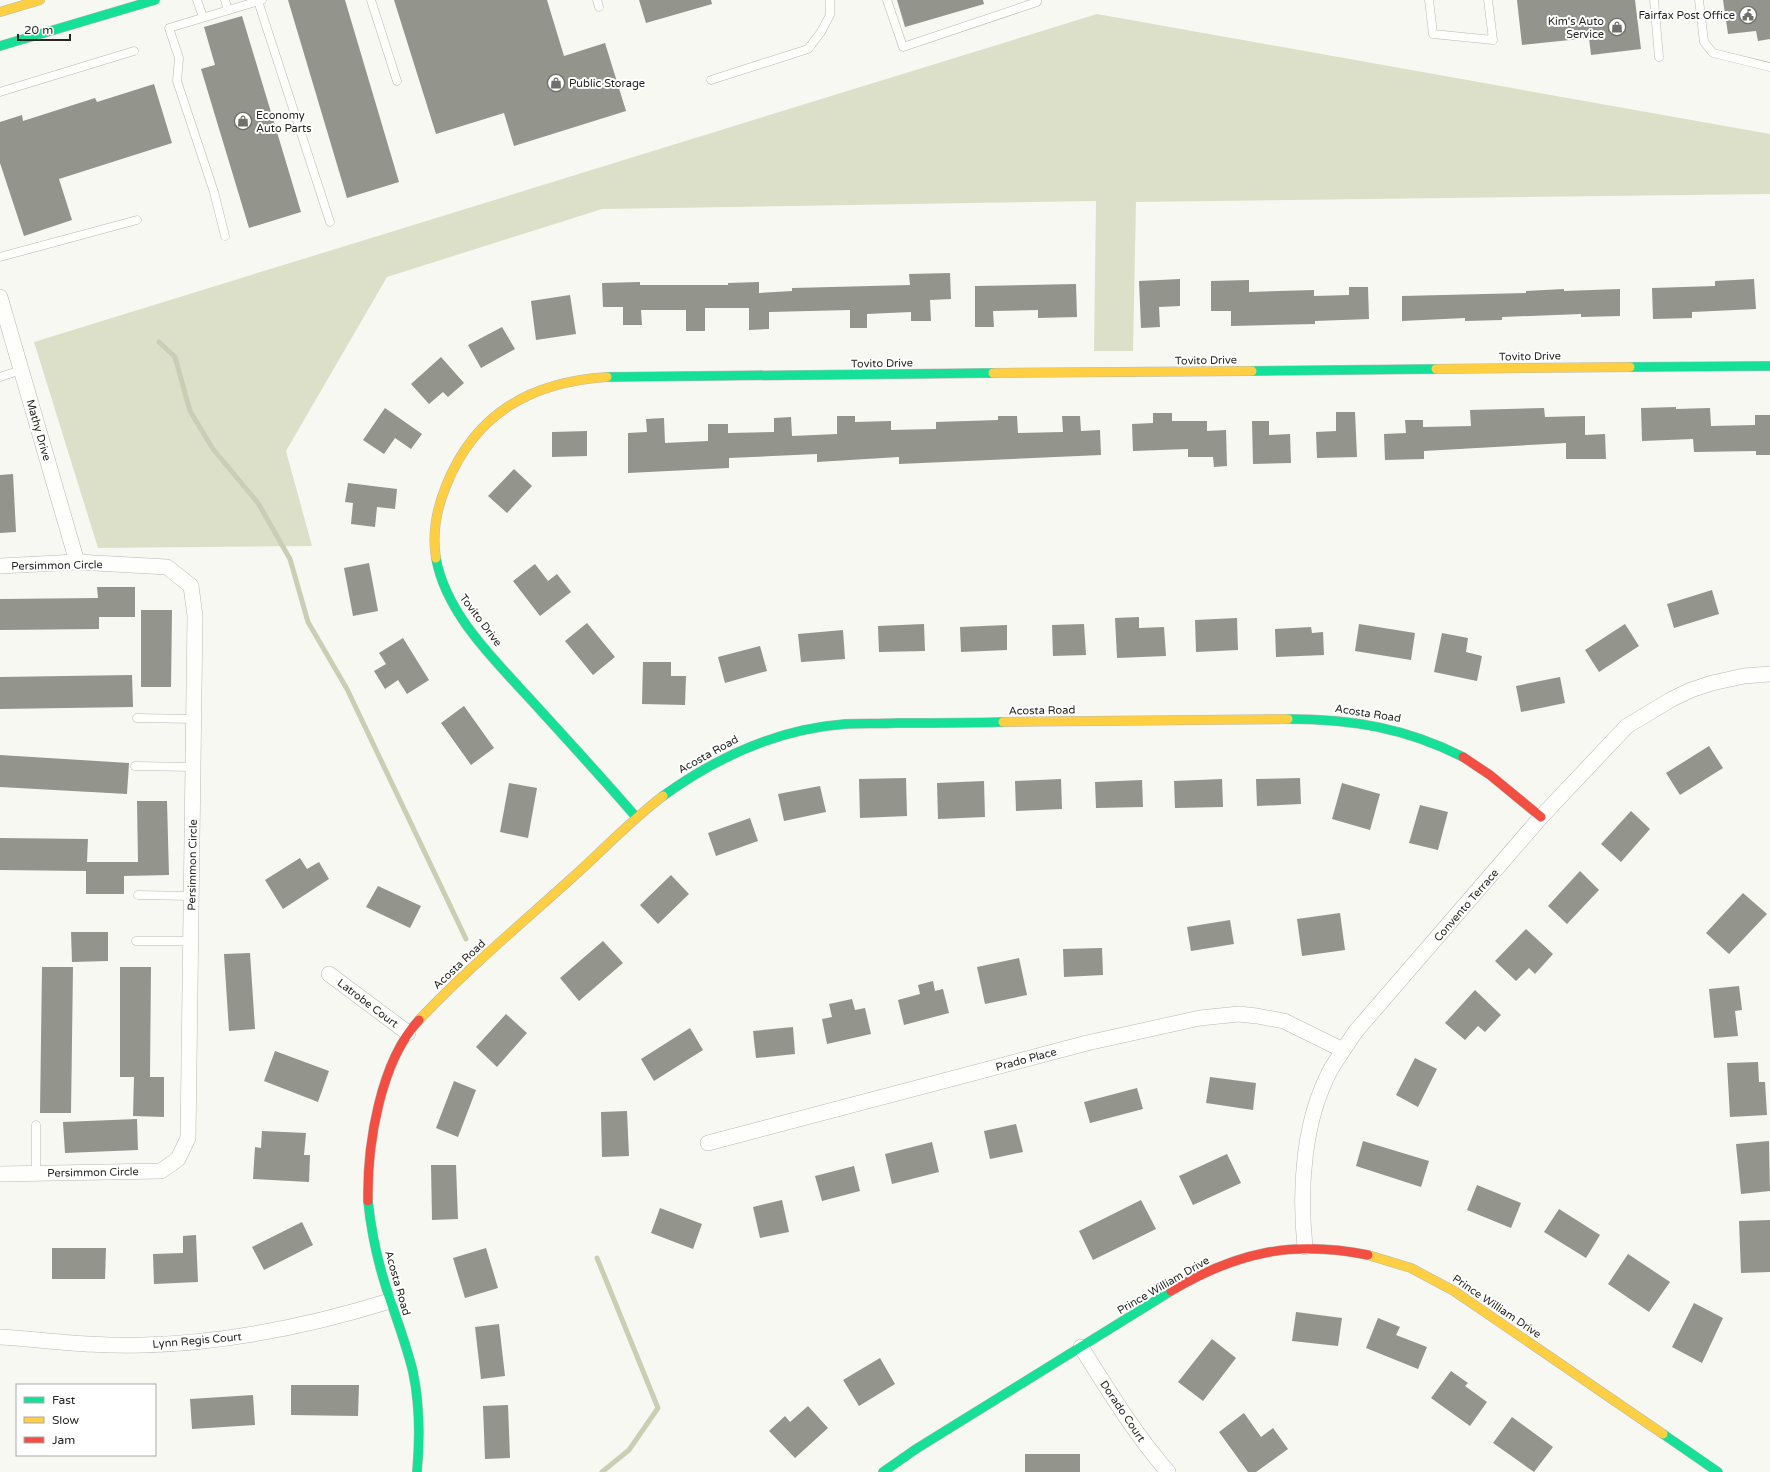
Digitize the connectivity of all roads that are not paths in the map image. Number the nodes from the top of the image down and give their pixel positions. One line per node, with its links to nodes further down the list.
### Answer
1 (40, 0): 15 (street)
2 (155, 0): 17 (street)
3 (197, 0): 16 (lane)
4 (225, 0): 14 (lane)
5 (371, 0): 22 (lane)
6 (830, 0): 21 (lane)
7 (887, 0): 8 (lane)
8 (1037, 0)
9 (1429, 0): 10 (lane)
10 (1488, 0)
11 (1654, 0): 19 (lane)
12 (1699, 0): 20 (lane)
13 (260, 1): 14 (lane); 25 (lane)
14 (228, 10): 16 (lane)
15 (0, 12)
16 (203, 18): 26 (lane)
17 (0, 46)
18 (134, 51): 23 (lane)
19 (1659, 57)
20 (1770, 67)
21 (711, 80)
22 (397, 81)
23 (0, 92)
24 (137, 220): 27 (lane)
25 (330, 222)
26 (225, 236)
27 (0, 257)
28 (0, 297): 30 (street, Mathy Drive)
29 (1770, 366): 39 (street, Tovito Drive)
30 (21, 370): 31 (lane); 32 (street, Mathy Drive)
31 (0, 377)
32 (77, 562): 33 (street, Persimmon Circle); 36 (street, Persimmon Circle)
33 (0, 566)
34 (1770, 674): 40 (street, Convento Terrace)
35 (137, 718): 36 (lane)
36 (194, 719): 38 (street, Persimmon Circle)
37 (135, 766): 38 (lane)
38 (193, 767): 42 (street, Persimmon Circle)
39 (636, 817): 40 (street, Acosta Road); 46 (street, Acosta Road)
40 (1541, 817): 47 (street, Convento Terrace)
41 (138, 895): 42 (lane)
42 (191, 896): 44 (street, Persimmon Circle)
43 (136, 941): 44 (lane)
44 (191, 941): 50 (street, Persimmon Circle)
45 (329, 974): 46 (street, Latrobe Court)
46 (408, 1033): 53 (street, Acosta Road)
47 (1343, 1050): 49 (street, Prado Place); 52 (street, Convento Terrace)
48 (36, 1125): 50 (lane)
49 (708, 1143)
50 (36, 1173): 51 (street, Persimmon Circle)
51 (0, 1174)
52 (1305, 1247): 55 (street, Prince William Drive); 59 (street, Prince William Drive)
53 (390, 1301): 54 (street, Lynn Regis Court); 56 (street, Acosta Road)
54 (0, 1337)
55 (1081, 1347): 57 (street, Prince William Drive); 58 (street, Dorado Court)
56 (417, 1472)
57 (883, 1472)
58 (1168, 1472)
59 (1718, 1472)

